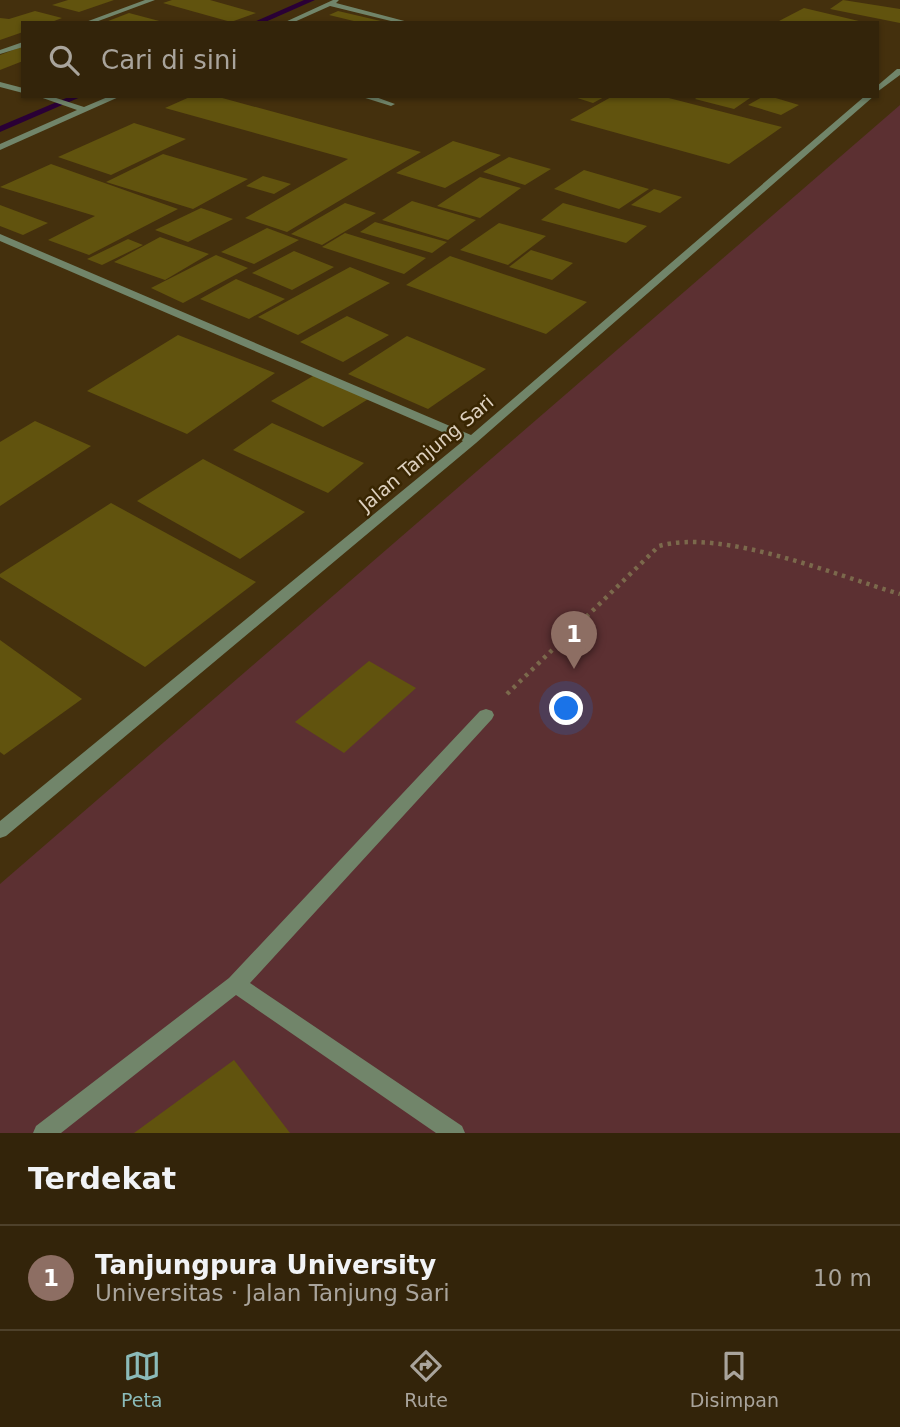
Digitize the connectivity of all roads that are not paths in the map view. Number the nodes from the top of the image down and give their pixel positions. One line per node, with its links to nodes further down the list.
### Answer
1 (152, 0): 4 (street)
2 (339, 0): 3 (street)
3 (330, 4): 5 (street); 6 (street)
4 (92, 21)
5 (291, 21)
6 (401, 21)
7 (21, 45): 8 (street)
8 (0, 52)
9 (900, 71): 11 (street)
10 (0, 84): 12 (street)
11 (879, 88)
12 (21, 90)
13 (47, 98): 18 (street)
14 (112, 98): 18 (street)
15 (370, 98): 17 (street)
16 (868, 98): 21 (street, Jalan Tanjung Sari)
17 (391, 104)
18 (85, 110): 19 (street)
19 (0, 147)
20 (0, 237): 21 (street)
21 (472, 440): 23 (street, Jalan Tanjung Sari)
22 (486, 715): 24 (street)
23 (0, 831)
24 (236, 984): 25 (street); 26 (street)
25 (44, 1133)
26 (454, 1133)

